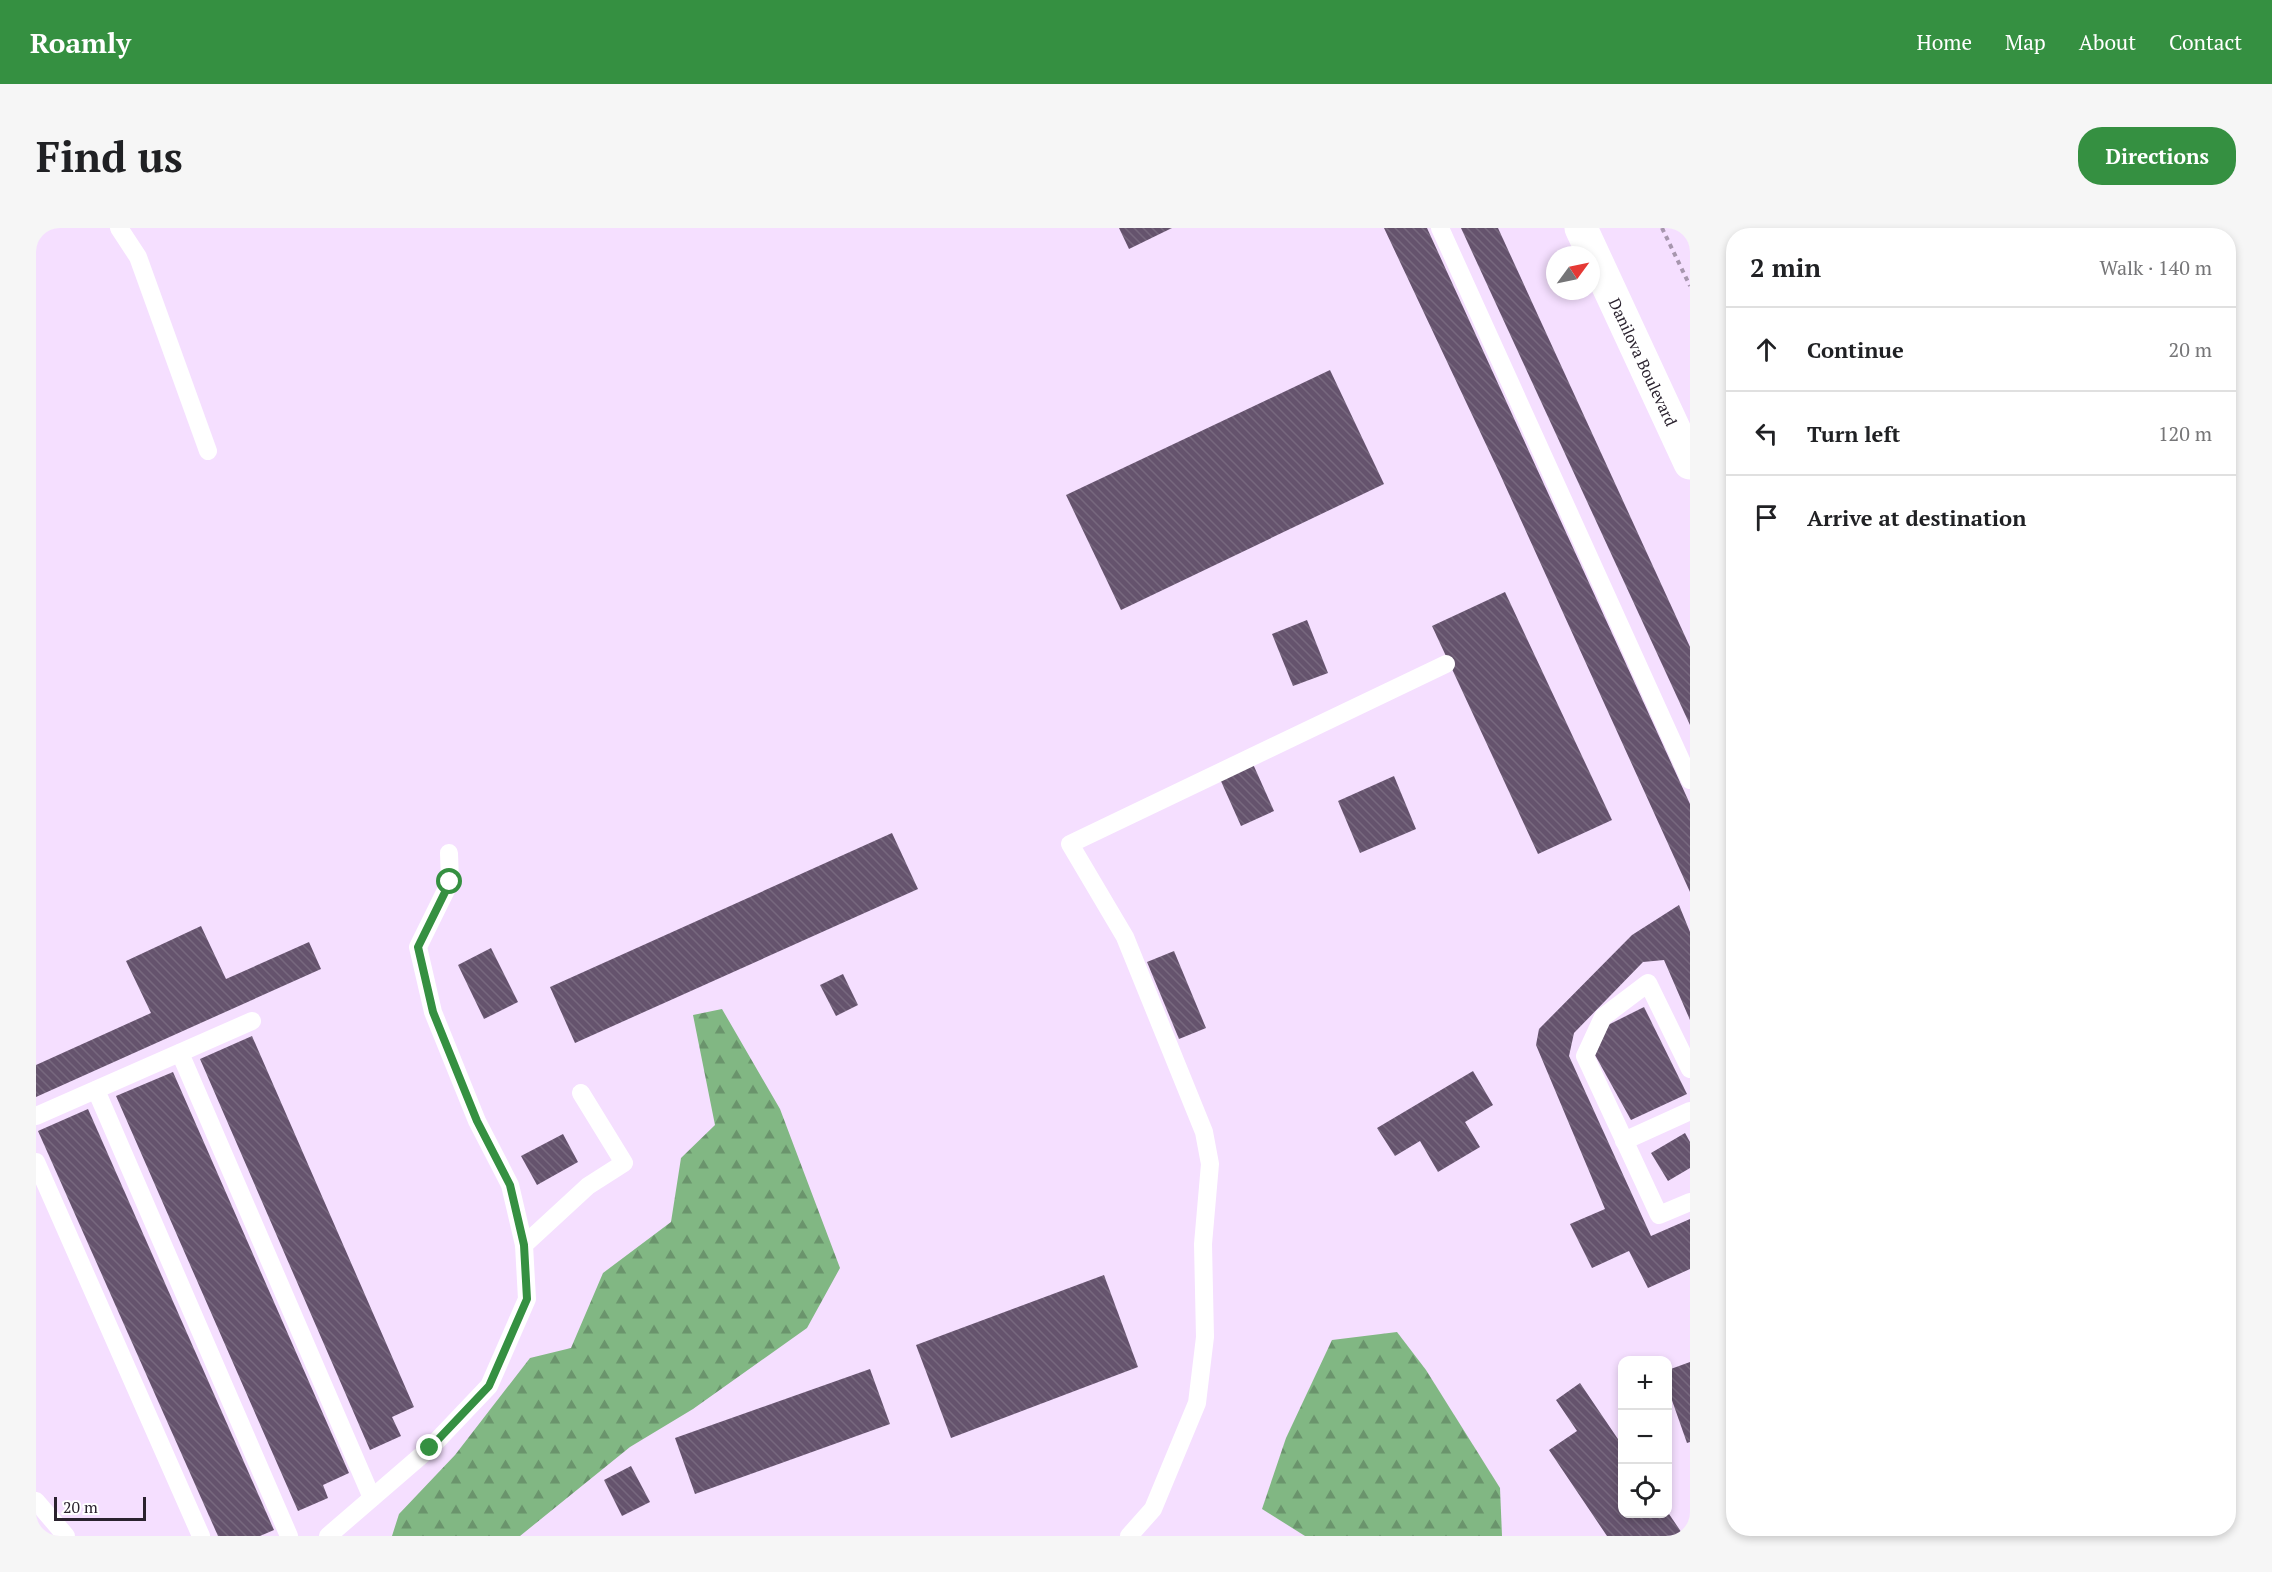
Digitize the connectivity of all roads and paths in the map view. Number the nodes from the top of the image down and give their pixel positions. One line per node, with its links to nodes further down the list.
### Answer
1 (119, 228): 6 (lane)
2 (1440, 228): 9 (lane)
3 (1581, 228): 7 (street, Danilova Boulevard)
4 (1662, 228): 5 (path)
5 (1690, 286)
6 (208, 451)
7 (1690, 463)
8 (1446, 664): 28 (lane)
9 (1690, 780)
10 (449, 853): 21 (lane)
11 (252, 1022): 12 (lane)
12 (180, 1053): 14 (lane); 22 (lane)
13 (1690, 1069): 18 (lane)
14 (96, 1090): 17 (lane); 26 (lane)
15 (580, 1093): 21 (lane)
16 (1690, 1111): 18 (lane)
17 (36, 1116)
18 (1624, 1141): 20 (lane)
19 (36, 1162): 25 (lane)
20 (1690, 1202)
21 (524, 1245): 22 (lane)
22 (372, 1498): 27 (lane)
23 (36, 1501): 24 (lane)
24 (66, 1536)
25 (201, 1536)
26 (289, 1536)
27 (328, 1536)
28 (1129, 1536)

